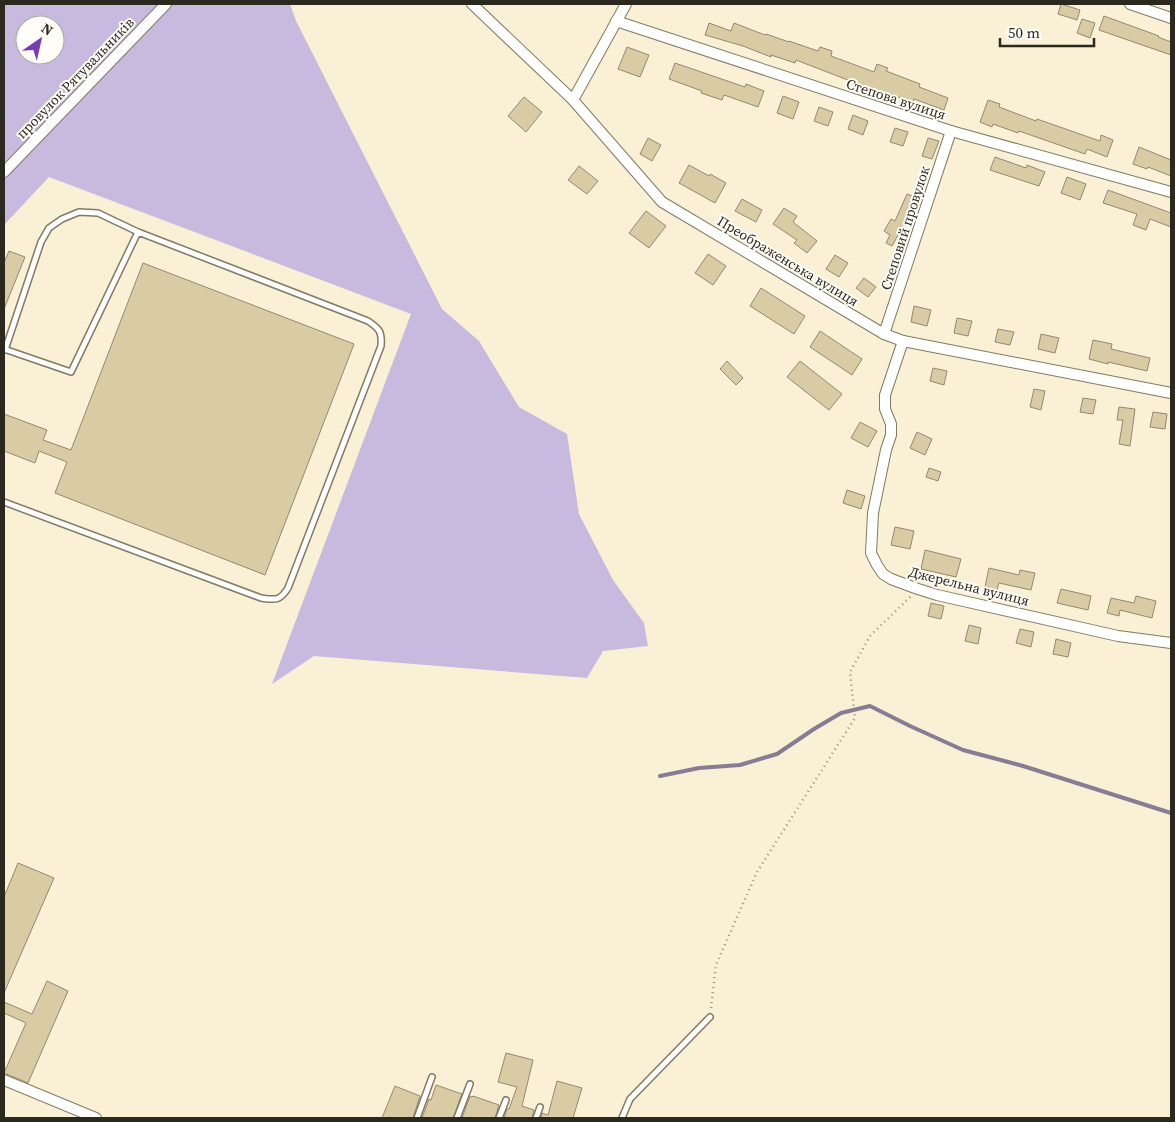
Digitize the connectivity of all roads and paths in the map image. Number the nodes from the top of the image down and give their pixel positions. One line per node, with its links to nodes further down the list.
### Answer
1 (166, 4): 9 (street, провулок Рятувальників)
2 (472, 4): 7 (street, Преображенська вулиця)
3 (626, 4): 6 (street)
4 (1130, 4): 5 (street)
5 (1171, 18)
6 (616, 21): 7 (street); 8 (street, Степова вулиця)
7 (573, 100): 12 (street, Преображенська вулиця)
8 (951, 131): 10 (street, Степова вулиця); 12 (street, Степовий провулок)
9 (4, 172)
10 (1171, 192)
11 (138, 232): 14 (lane); 14 (lane); 16 (lane)
12 (884, 334): 13 (street, Преображенська вулиця)
13 (903, 341): 15 (street, Преображенська вулиця); 17 (street, Джерельна вулиця)
14 (5, 350)
15 (1171, 393)
16 (4, 502)
17 (918, 589): 18 (street, Джерельна вулиця); 19 (path)
18 (1171, 643)
19 (710, 1017): 30 (lane)
20 (432, 1077): 26 (lane)
21 (4, 1080): 25 (street)
22 (470, 1084): 27 (lane)
23 (506, 1100): 28 (lane)
24 (540, 1107): 29 (lane)
25 (96, 1118)
26 (417, 1118)
27 (457, 1118)
28 (499, 1118)
29 (536, 1118)
30 (622, 1118)

